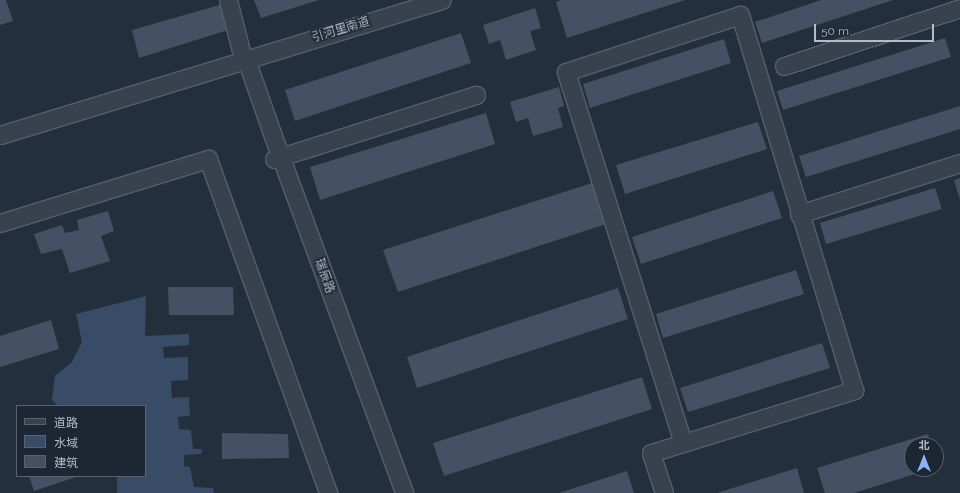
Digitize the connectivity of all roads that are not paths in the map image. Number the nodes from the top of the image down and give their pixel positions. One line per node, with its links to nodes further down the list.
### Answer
1 (228, 0): 4 (street, 瑞辰路)
2 (442, 0): 4 (street, 引河里南道)
3 (960, 8): 5 (street)
4 (243, 60): 7 (street, 引河里南道); 8 (street, 瑞辰路)
5 (784, 66)
6 (476, 95): 8 (street)
7 (0, 135)
8 (277, 158): 14 (street, 瑞辰路); 15 (street, 瑞辰路)
9 (960, 163): 10 (street)
10 (799, 214): 12 (street); 12 (street)
11 (0, 223): 13 (street)
12 (683, 442): 16 (street)
13 (328, 493)
14 (393, 493)
15 (404, 493)
16 (664, 493)

